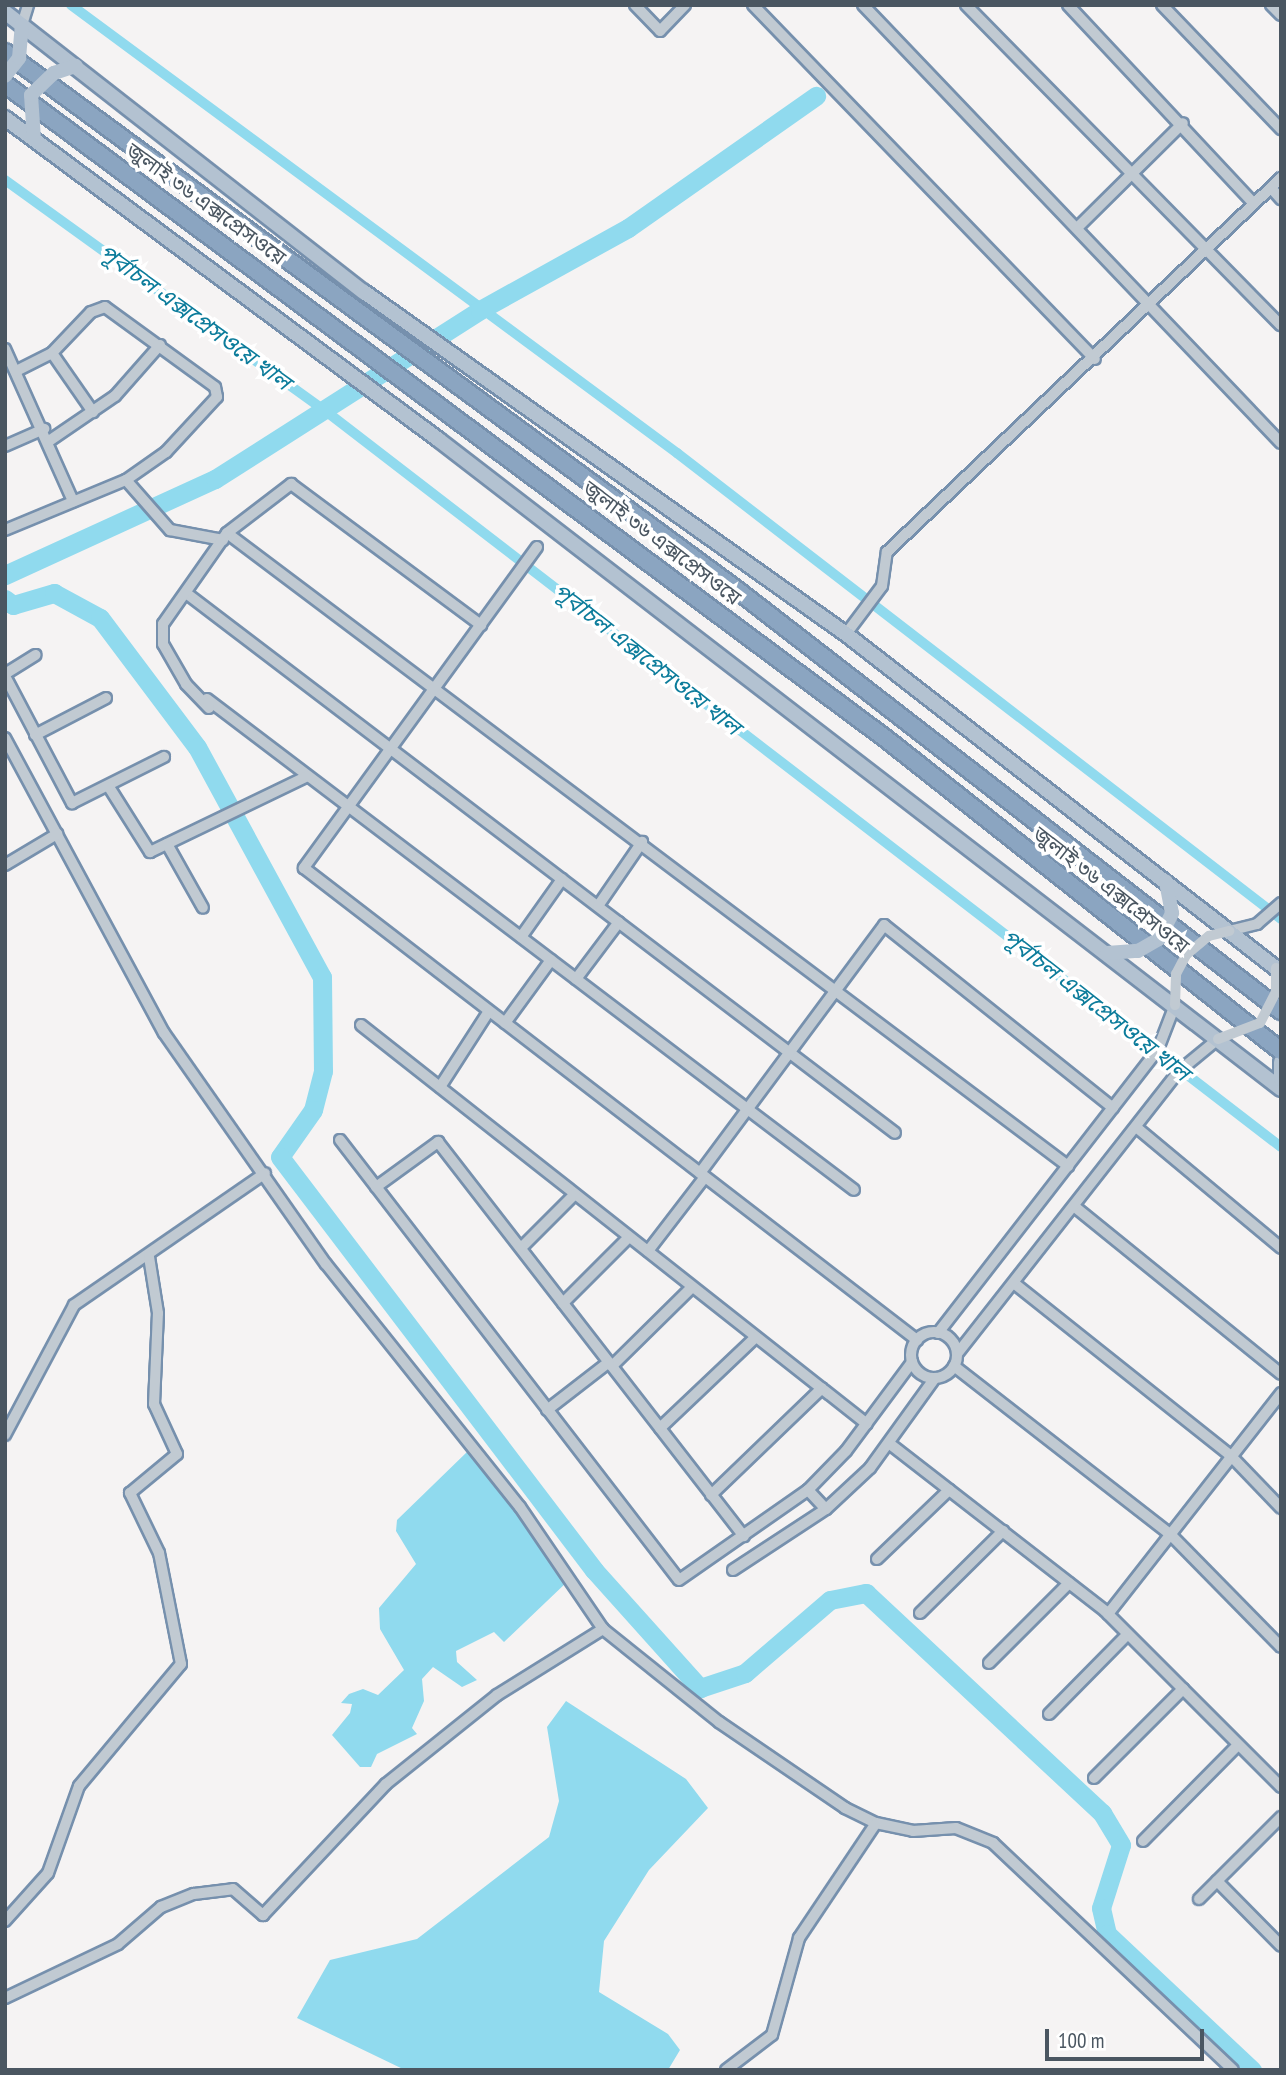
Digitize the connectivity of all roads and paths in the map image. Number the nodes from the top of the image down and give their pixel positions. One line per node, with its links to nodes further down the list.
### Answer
1 (28, 5): 12 (street)
2 (635, 5): 3 (street)
3 (685, 5)
4 (753, 5): 33 (street)
5 (863, 5): 26 (street)
6 (966, 5): 21 (street)
7 (1068, 5): 18 (street)
8 (1162, 5): 19 (street)
9 (1271, 5): 11 (street)
10 (5, 12): 12 (main road)
11 (1281, 15)
12 (22, 25): 14 (main road); 15 (main road, bridge)
13 (5, 52): 79 (highway, জুলাই ৩৬ এক্সপ্রেসওয়ে)
14 (76, 66): 20 (main road, bridge); 47 (main road)
15 (5, 76)
16 (5, 84): 83 (highway, জুলাই ৩৬ এক্সপ্রেসওয়ে)
17 (5, 118): 20 (main road)
18 (1183, 123): 21 (street); 25 (street)
19 (1281, 129)
20 (34, 139): 72 (main road)
21 (1131, 173): 26 (street); 27 (street)
22 (1281, 178): 23 (street)
23 (1270, 188): 24 (street); 25 (street)
24 (1281, 199)
25 (1254, 204): 27 (street)
26 (1079, 226): 28 (street)
27 (1206, 251): 28 (street); 29 (street)
28 (1151, 305): 33 (street); 38 (street)
29 (1281, 325)
30 (160, 345): 32 (street); 35 (street); 40 (street)
31 (5, 349): 34 (street)
32 (52, 353): 34 (street); 35 (street)
33 (1095, 359): 47 (street)
34 (11, 368): 36 (street)
35 (93, 412): 37 (street)
36 (44, 429): 37 (street); 39 (street)
37 (49, 441): 41 (street)
38 (1281, 443)
39 (5, 446)
40 (126, 480): 41 (street); 43 (street)
41 (74, 501): 42 (street)
42 (5, 530)
43 (225, 536): 45 (street); 46 (street); 50 (street)
44 (537, 547): 46 (street)
45 (186, 593): 55 (street); 59 (street)
46 (481, 625): 50 (street)
47 (846, 634): 65 (main road)
48 (35, 655): 49 (street)
49 (5, 675): 53 (street)
50 (437, 685): 55 (street); 61 (street)
51 (106, 698): 53 (street)
52 (207, 699): 57 (street)
53 (35, 735): 58 (street)
54 (5, 738): 60 (street)
55 (392, 748): 59 (street); 64 (street)
56 (164, 757): 58 (street)
57 (308, 776): 59 (street); 62 (street)
58 (109, 787): 62 (street)
59 (346, 809): 71 (street); 78 (street)
60 (57, 834): 63 (street); 95 (street)
61 (642, 842): 67 (street); 76 (street)
62 (167, 844): 68 (street)
63 (5, 865)
64 (562, 879): 67 (street); 71 (street)
65 (1166, 882): 70 (main road); 72 (main road, bridge)
66 (1281, 903): 70 (street)
67 (598, 906): 69 (street)
68 (203, 908)
69 (619, 922): 75 (street); 84 (street)
70 (1229, 932): 74 (main road); 77 (street, bridge)
71 (522, 937): 73 (street)
72 (1107, 953): 77 (main road)
73 (551, 960): 75 (street); 80 (street)
74 (1279, 965): 82 (street, bridge)
75 (576, 979): 90 (street)
76 (836, 990): 84 (street); 89 (street); 94 (street)
77 (1175, 1005): 82 (main road); 89 (street)
78 (489, 1011): 80 (street); 87 (street)
79 (1281, 1011)
80 (505, 1023): 96 (street)
81 (361, 1025): 87 (street)
82 (1218, 1039): 88 (main road); 91 (street)
83 (1281, 1051)
84 (790, 1053): 90 (street); 92 (street)
85 (1281, 1062): 86 (main road)
86 (1281, 1079)
87 (440, 1087): 99 (street)
88 (1281, 1089)
89 (1114, 1108): 94 (street)
90 (748, 1109): 96 (street); 98 (street)
91 (1136, 1127): 100 (street); 103 (street)
92 (895, 1133)
93 (340, 1140): 97 (street)
94 (1068, 1166): 109 (street)
95 (265, 1173): 105 (street); 138 (street)
96 (702, 1175): 104 (street); 111 (street)
97 (376, 1187): 102 (street); 119 (street)
98 (854, 1190)
99 (575, 1194): 101 (street); 102 (street)
100 (1075, 1207): 106 (street); 115 (street)
101 (629, 1237): 104 (street); 108 (street)
102 (521, 1248): 108 (street)
103 (1281, 1248)
104 (648, 1251): 107 (street)
105 (149, 1257): 122 (street); 152 (street)
106 (1015, 1284): 112 (street); 124 (street)
107 (692, 1287): 110 (street); 114 (street)
108 (563, 1303): 114 (street)
109 (938, 1333): 111 (street); 112 (street)
110 (756, 1337): 117 (street); 121 (street)
111 (917, 1340): 113 (street)
112 (955, 1360): 116 (street); 131 (street)
113 (912, 1362): 116 (street); 120 (street)
114 (610, 1364): 119 (street); 121 (street)
115 (1281, 1374)
116 (935, 1378): 123 (street)
117 (822, 1388): 120 (street); 127 (street)
118 (1281, 1393): 124 (street)
119 (547, 1410): 132 (street)
120 (867, 1424): 125 (street)
121 (660, 1428): 127 (street)
122 (5, 1435)
123 (890, 1444): 126 (street); 129 (street)
124 (1231, 1456): 128 (street); 131 (street)
125 (808, 1490): 129 (street); 132 (street)
126 (949, 1490): 130 (street); 133 (street)
127 (711, 1495): 132 (street)
128 (1281, 1508)
129 (826, 1509): 134 (street)
130 (1003, 1531): 135 (street); 136 (street)
131 (1170, 1534): 137 (street); 140 (street)
132 (744, 1536)
133 (877, 1559)
134 (733, 1570)
135 (1069, 1583): 137 (street); 141 (street)
136 (920, 1613)
137 (1108, 1614): 139 (street)
138 (603, 1629): 148 (street); 154 (street)
139 (1128, 1634): 142 (street); 143 (street)
140 (1281, 1647)
141 (989, 1662)
142 (1183, 1689): 144 (street); 145 (street)
143 (1049, 1714)
144 (1238, 1745): 146 (street); 149 (street)
145 (1094, 1778)
146 (1281, 1787)
147 (1279, 1822): 150 (street)
148 (876, 1823): 155 (street); 156 (street)
149 (1143, 1841)
150 (1217, 1881): 151 (street); 153 (street)
151 (1199, 1899)
152 (5, 1921)
153 (1281, 1945)
154 (5, 1998)
155 (726, 2070)
156 (1233, 2070)

